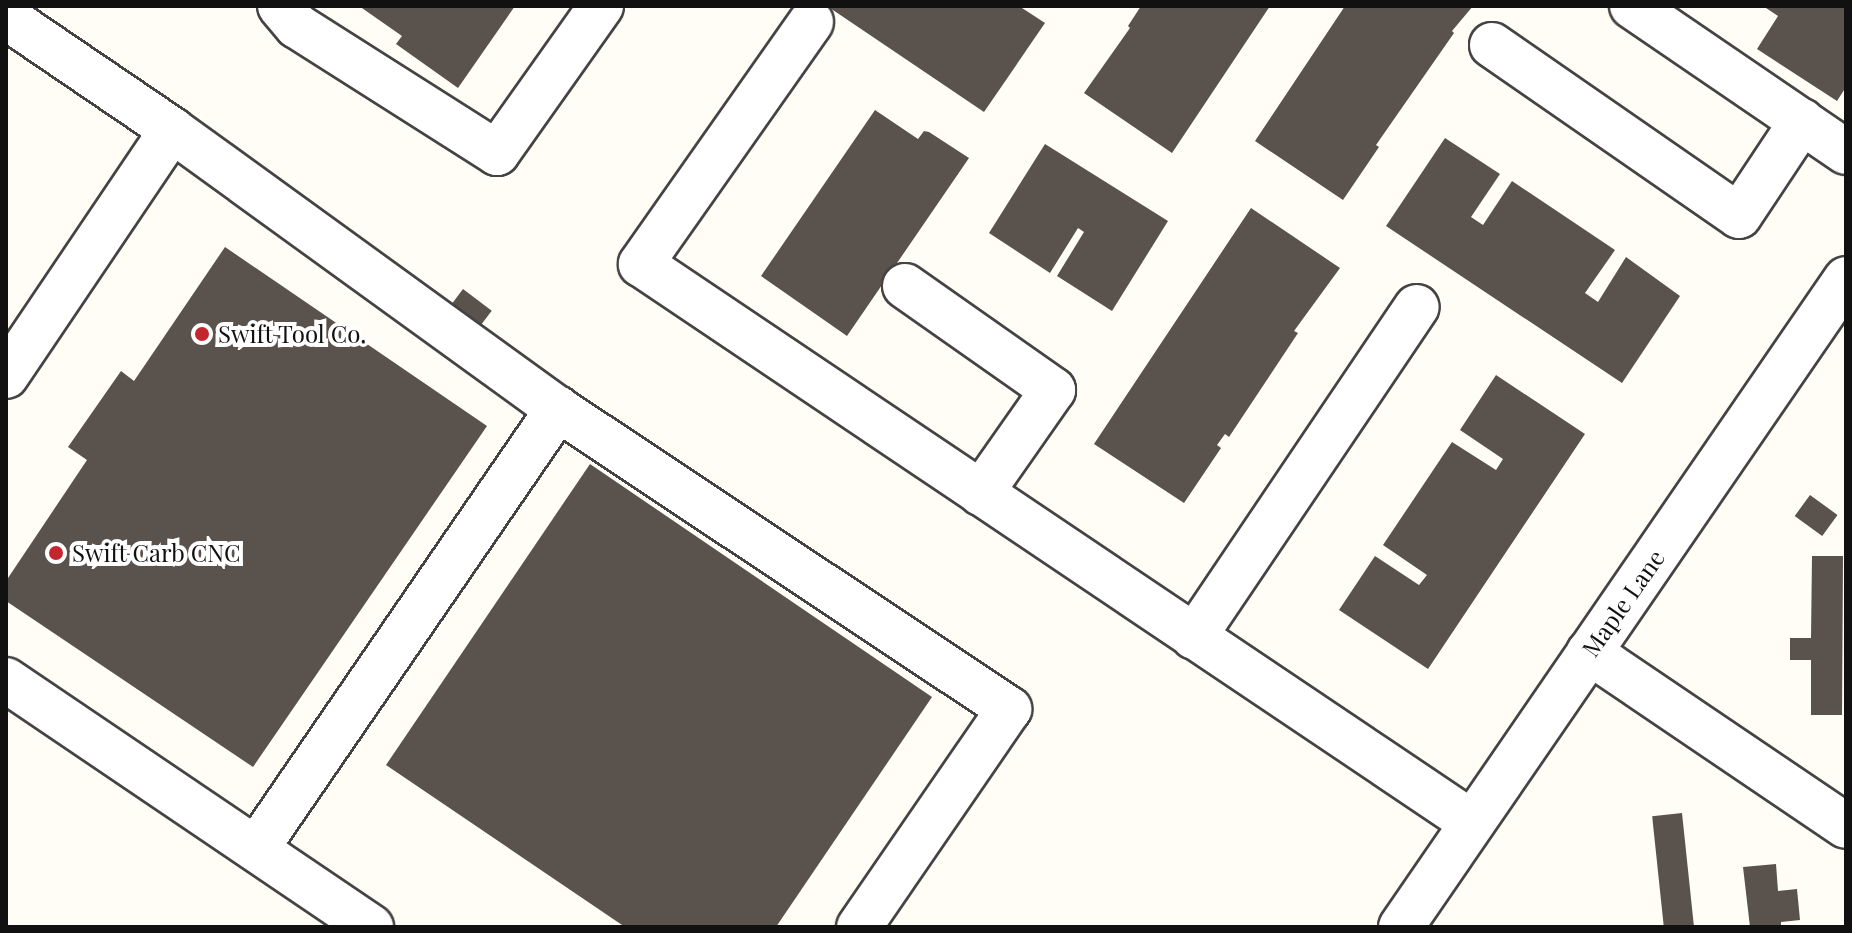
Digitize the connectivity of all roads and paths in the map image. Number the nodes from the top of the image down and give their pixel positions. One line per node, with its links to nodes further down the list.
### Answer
1 (280, 6): 2 (street)
2 (601, 6)
3 (1632, 6): 7 (street)
4 (6, 17): 8 (street)
5 (811, 22): 15 (street)
6 (1492, 45): 7 (street)
7 (1802, 121): 9 (street)
8 (172, 130): 13 (street); 14 (street)
9 (1846, 152)
10 (1846, 279): 17 (street, Maple Lane)
11 (905, 286): 15 (street)
12 (1417, 307): 16 (street)
13 (6, 376)
14 (558, 409): 21 (street); 24 (street)
15 (981, 493): 16 (street)
16 (1194, 637): 19 (street)
17 (1589, 652): 19 (street, Maple Lane); 20 (street)
18 (6, 680): 21 (street)
19 (1471, 822): 22 (street, Maple Lane)
20 (1846, 826)
21 (256, 849): 23 (street)
22 (1405, 926)
23 (371, 927)
24 (859, 927)

